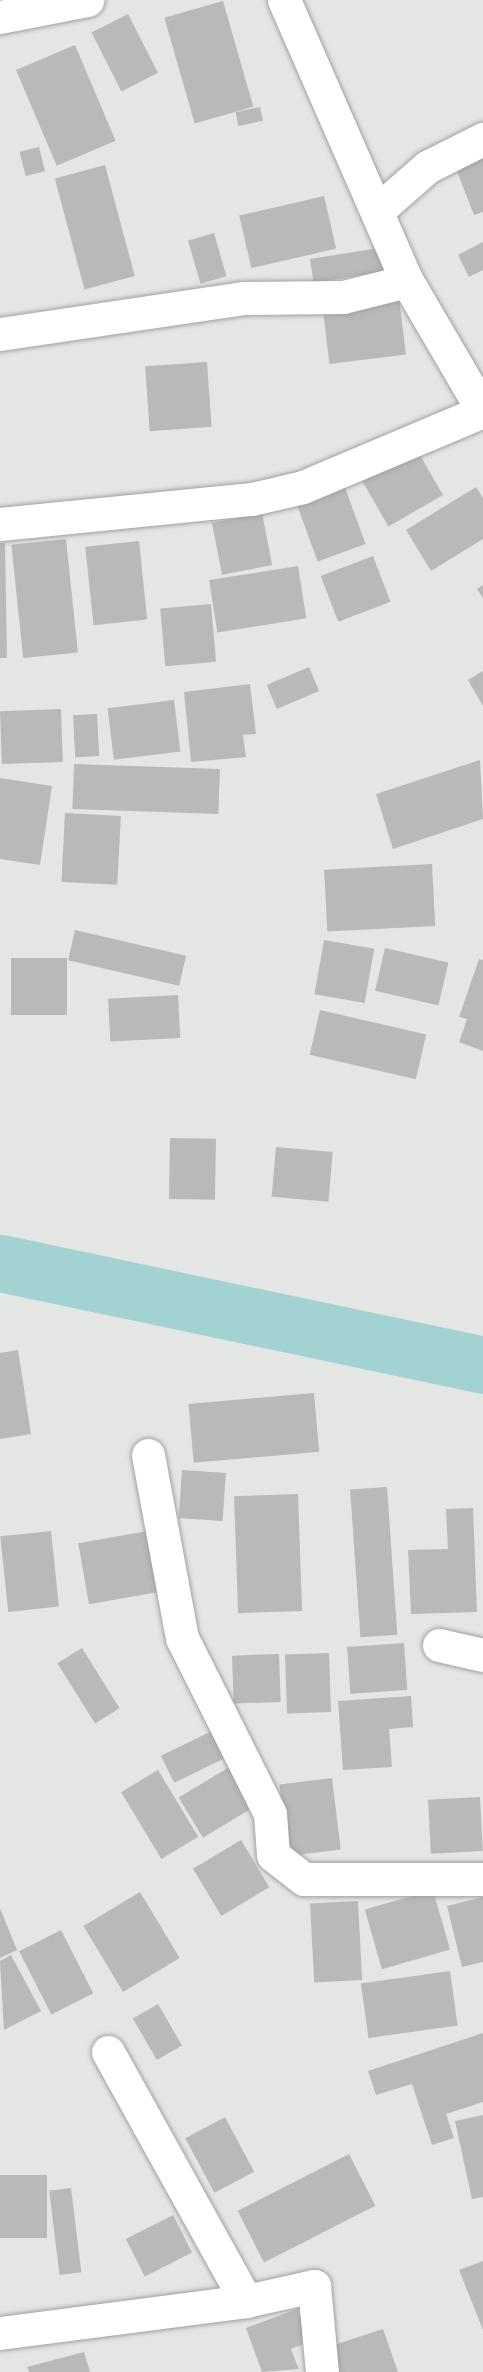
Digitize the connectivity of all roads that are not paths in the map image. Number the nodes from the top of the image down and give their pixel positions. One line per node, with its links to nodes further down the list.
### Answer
1 (87, 0): 3 (street)
2 (284, 0): 5 (street)
3 (0, 17)
4 (483, 139): 5 (street)
5 (377, 211): 6 (street)
6 (406, 281): 7 (street); 8 (street)
7 (0, 334)
8 (483, 411): 9 (street)
9 (0, 524)
10 (148, 1455): 13 (street)
11 (439, 1645): 12 (street)
12 (483, 1655)
13 (483, 1879)
14 (108, 2052): 15 (street)
15 (246, 2301): 16 (street); 17 (street)
16 (0, 2333)
17 (322, 2372)

